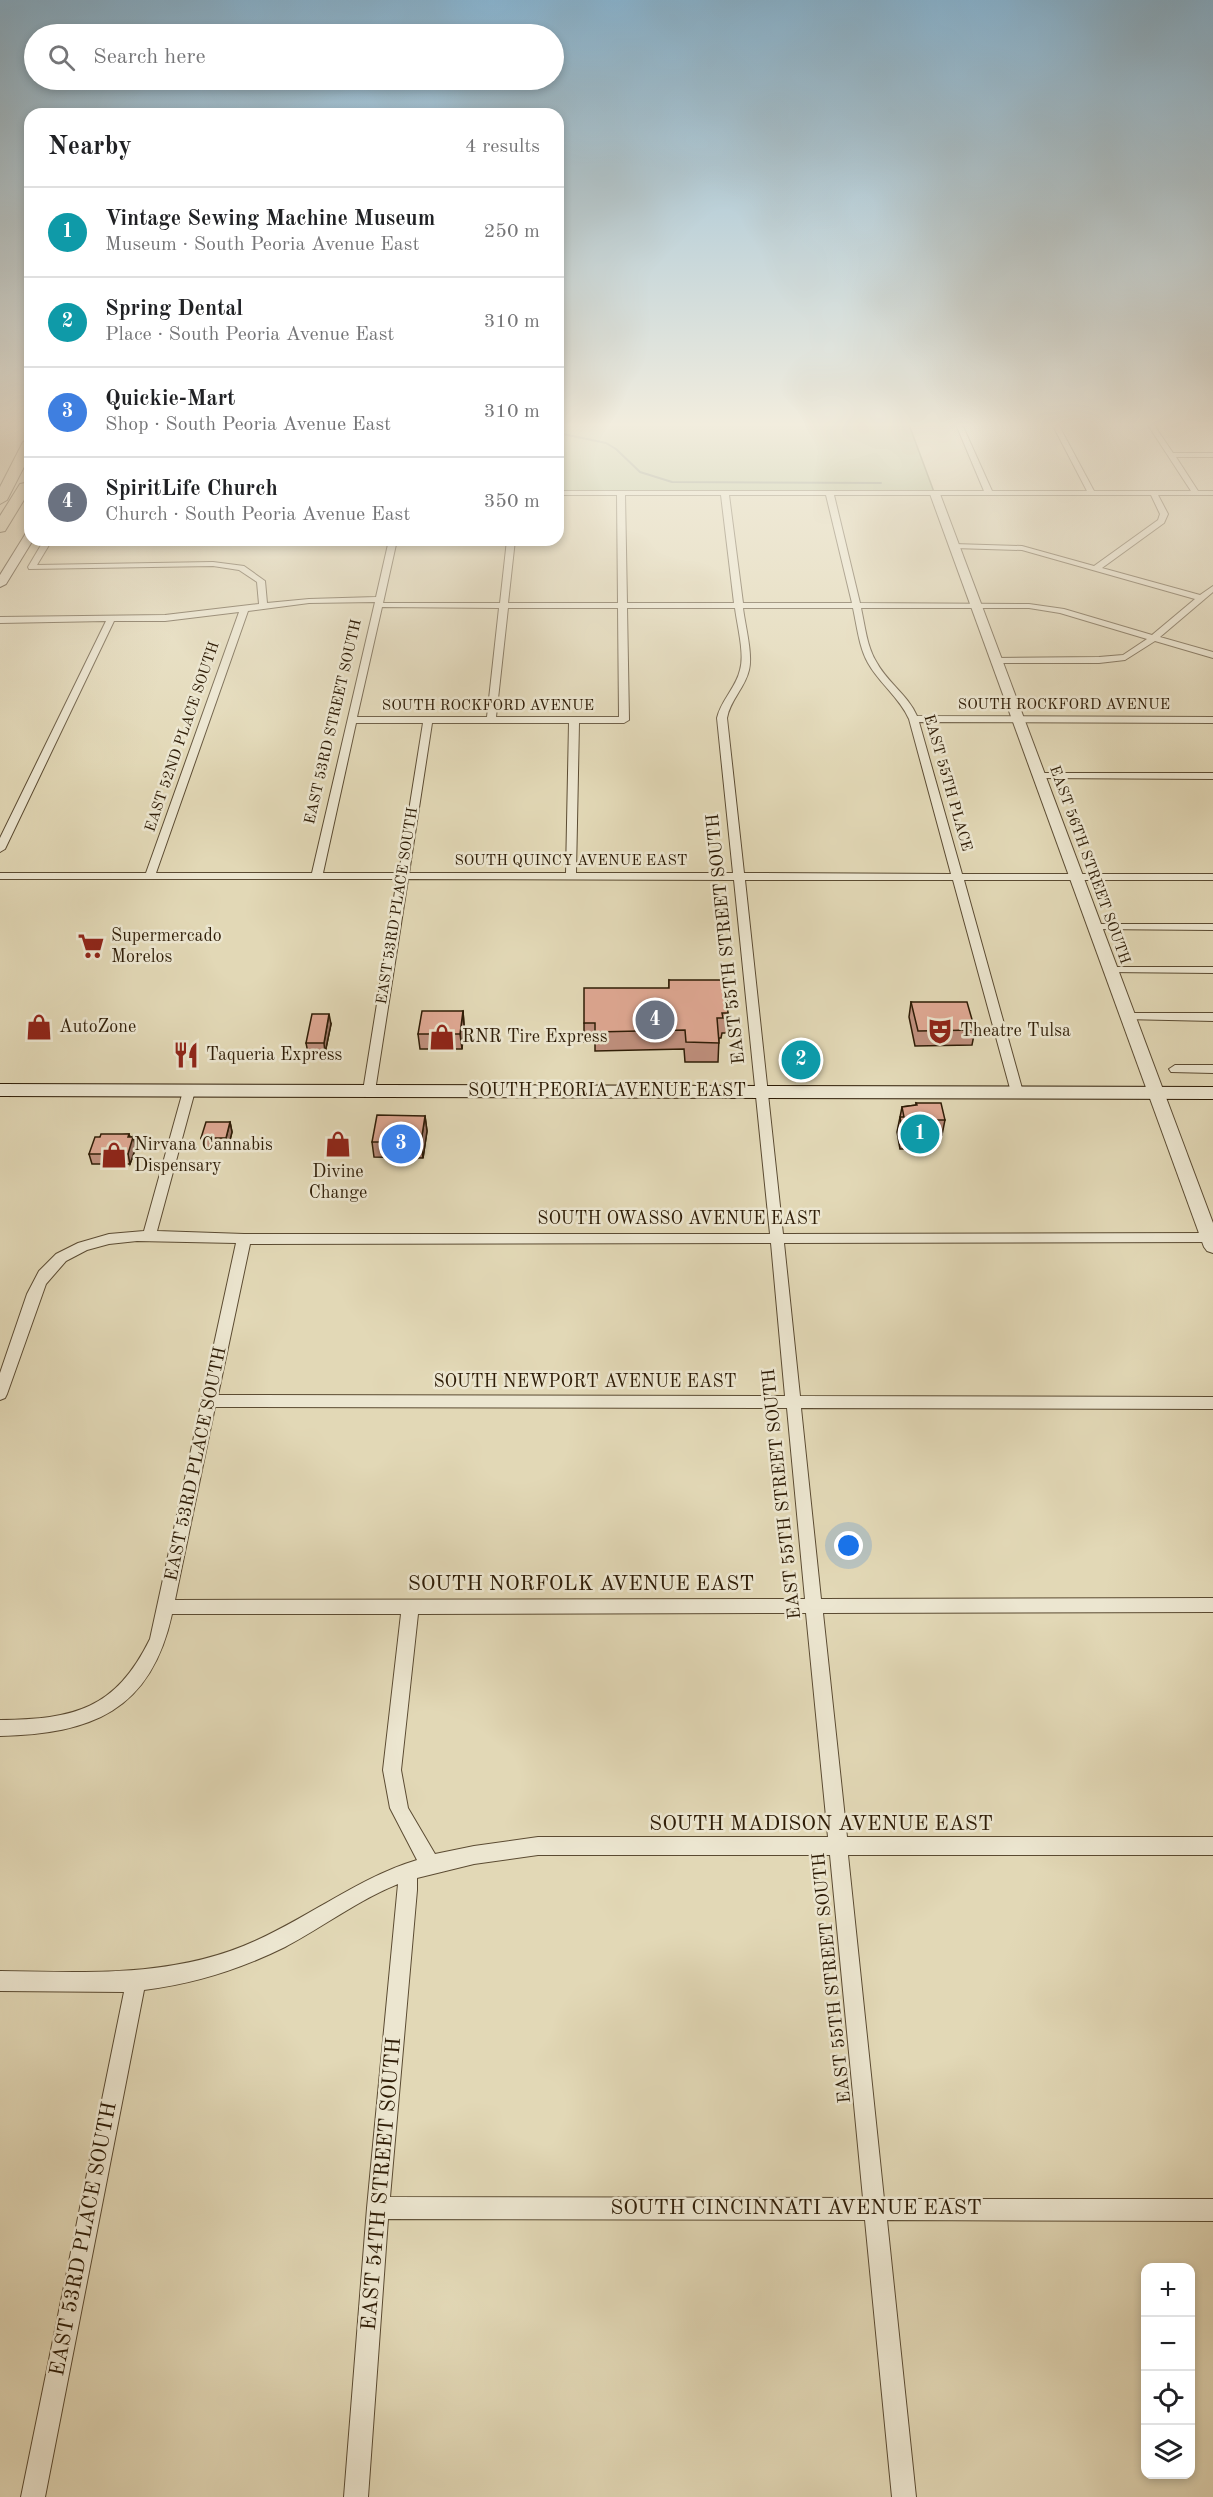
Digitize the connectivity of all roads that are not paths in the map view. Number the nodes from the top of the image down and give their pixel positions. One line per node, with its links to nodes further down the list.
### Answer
1 (621, 539): 17 (street)
2 (730, 539): 18 (street, EAST 55TH STREET SOUTH)
3 (841, 539): 19 (street, EAST 55TH PLACE)
4 (951, 539): 10 (street, EAST 56TH STREET SOUTH)
5 (1137, 539): 11 (street)
6 (24, 545): 12 (main road)
7 (44, 546): 21 (street)
8 (392, 546): 15 (street, EAST 53RD STREET SOUTH)
9 (510, 546): 16 (street)
10 (954, 546): 11 (street); 20 (street, EAST 56TH STREET SOUTH)
11 (1096, 568): 14 (street)
12 (0, 584)
13 (1213, 588): 14 (street)
14 (1202, 598): 25 (street)
15 (378, 602): 16 (street); 21 (street); 29 (street, EAST 53RD STREET SOUTH)
16 (503, 605): 17 (street); 33 (street)
17 (622, 605): 18 (street); 34 (street, SOUTH ROCKFORD AVENUE)
18 (738, 605): 19 (street); 43 (street, EAST 55TH STREET SOUTH)
19 (857, 605): 20 (street); 28 (street, EAST 55TH PLACE)
20 (975, 605): 25 (street); 27 (street, EAST 56TH STREET SOUTH)
21 (263, 606): 22 (street)
22 (244, 609): 23 (street); 39 (street, EAST 52ND PLACE SOUTH)
23 (111, 619): 24 (street); 37 (street)
24 (0, 620)
25 (1153, 638): 26 (street); 27 (street)
26 (1213, 655)
27 (996, 660): 30 (street, EAST 56TH STREET SOUTH)
28 (914, 719): 30 (street, SOUTH ROCKFORD AVENUE); 46 (street, EAST 55TH PLACE)
29 (351, 720): 32 (street, SOUTH ROCKFORD AVENUE); 40 (street, EAST 53RD STREET SOUTH)
30 (1018, 720): 31 (street, SOUTH ROCKFORD AVENUE); 35 (street, EAST 56TH STREET SOUTH)
31 (1213, 720)
32 (428, 721): 33 (street, SOUTH ROCKFORD AVENUE); 41 (street, EAST 53RD PLACE SOUTH)
33 (491, 721): 34 (street, SOUTH ROCKFORD AVENUE)
34 (574, 721): 42 (street)
35 (1038, 776): 36 (street); 44 (street, EAST 56TH STREET SOUTH)
36 (1213, 776)
37 (0, 849)
38 (0, 876): 39 (street, SOUTH QUINCY AVENUE EAST)
39 (150, 876): 40 (street, SOUTH QUINCY AVENUE EAST)
40 (316, 876): 41 (street, SOUTH QUINCY AVENUE EAST)
41 (402, 876): 42 (street, SOUTH QUINCY AVENUE EAST); 57 (street, EAST 53RD PLACE SOUTH)
42 (571, 876): 43 (street, SOUTH QUINCY AVENUE EAST)
43 (739, 877): 46 (street, SOUTH QUINCY AVENUE EAST); 58 (street, EAST 55TH STREET SOUTH)
44 (1076, 877): 45 (street, SOUTH QUINCY AVENUE EAST); 46 (street, SOUTH QUINCY AVENUE EAST); 47 (street, EAST 56TH STREET SOUTH)
45 (1213, 877)
46 (958, 878): 59 (street, EAST 55TH PLACE)
47 (1095, 927): 48 (street); 49 (street, EAST 56TH STREET SOUTH)
48 (1213, 927)
49 (1111, 970): 50 (street); 51 (street, EAST 56TH STREET SOUTH)
50 (1213, 970)
51 (1128, 1017): 52 (street); 60 (street, EAST 56TH STREET SOUTH)
52 (1213, 1017)
53 (1175, 1069): 54 (street)
54 (1213, 1069)
55 (0, 1090): 56 (main road, SOUTH PEORIA AVENUE EAST)
56 (189, 1091): 57 (main road, SOUTH PEORIA AVENUE EAST); 62 (street)
57 (369, 1091): 58 (main road, SOUTH PEORIA AVENUE EAST)
58 (762, 1091): 59 (main road, SOUTH PEORIA AVENUE EAST); 63 (street, EAST 55TH STREET SOUTH)
59 (1017, 1092): 60 (main road, SOUTH PEORIA AVENUE EAST)
60 (1156, 1093): 61 (main road, SOUTH PEORIA AVENUE EAST); 65 (street, EAST 56TH STREET SOUTH)
61 (1213, 1093)
62 (149, 1237): 64 (street, SOUTH OWASSO AVENUE EAST); 66 (street)
63 (775, 1237): 64 (street, SOUTH OWASSO AVENUE EAST); 65 (street, SOUTH OWASSO AVENUE EAST); 68 (street, EAST 55TH STREET SOUTH)
64 (244, 1239): 67 (street, EAST 53RD PLACE SOUTH)
65 (1211, 1242)
66 (0, 1394)
67 (210, 1401): 68 (street, SOUTH NEWPORT AVENUE EAST); 72 (street, EAST 53RD PLACE SOUTH)
68 (793, 1402): 69 (street, SOUTH NEWPORT AVENUE EAST); 71 (street, EAST 55TH STREET SOUTH)
69 (1213, 1403)
70 (1213, 1605): 71 (street, SOUTH NORFOLK AVENUE EAST)
71 (813, 1606): 73 (street, SOUTH NORFOLK AVENUE EAST); 75 (street, EAST 55TH STREET SOUTH)
72 (165, 1607): 73 (street, SOUTH NORFOLK AVENUE EAST); 74 (street, EAST 53RD PLACE SOUTH)
73 (410, 1607): 77 (street)
74 (0, 1728)
75 (838, 1846): 76 (street, SOUTH MADISON AVENUE EAST); 77 (street, SOUTH MADISON AVENUE EAST); 82 (street, EAST 55TH STREET SOUTH)
76 (1213, 1846)
77 (430, 1863): 78 (street, SOUTH MADISON AVENUE EAST)
78 (407, 1871): 80 (street, SOUTH MADISON AVENUE EAST); 81 (street, EAST 54TH STREET SOUTH)
79 (0, 1981): 80 (street, SOUTH MADISON AVENUE EAST)
80 (136, 1981): 84 (street, EAST 53RD PLACE SOUTH)
81 (378, 2208): 82 (street, SOUTH CINCINNATI AVENUE EAST); 85 (street, EAST 54TH STREET SOUTH)
82 (875, 2208): 83 (street, SOUTH CINCINNATI AVENUE EAST); 86 (street, EAST 55TH STREET SOUTH)
83 (1213, 2210)
84 (33, 2497)
85 (356, 2497)
86 (904, 2497)

